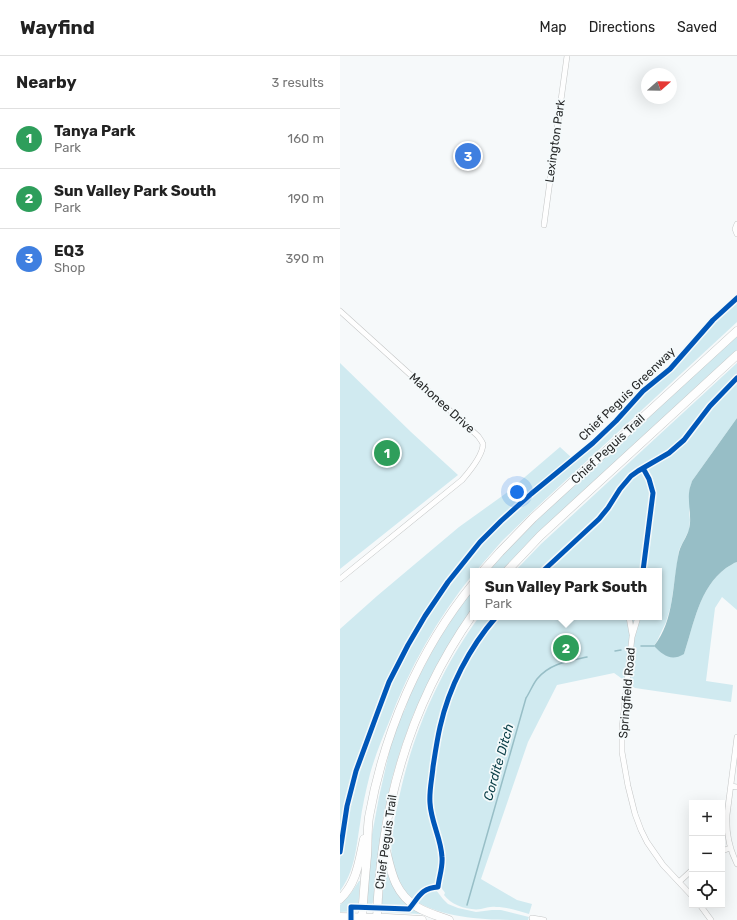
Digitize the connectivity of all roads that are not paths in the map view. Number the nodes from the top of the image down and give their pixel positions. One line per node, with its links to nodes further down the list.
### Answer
1 (567, 56): 3 (street, Lexington Park)
2 (737, 224): 4 (street)
3 (544, 226)
4 (737, 234)
5 (340, 311): 10 (street, Mahonee Drive)
6 (737, 331): 8 (main road, Chief Peguis Trail)
7 (737, 355): 9 (main road, Chief Peguis Trail)
8 (486, 568)
9 (510, 568)
10 (340, 579)
11 (470, 588): 19 (main road, Chief Peguis Trail)
12 (470, 618): 20 (main road, Chief Peguis Trail)
13 (629, 620): 15 (street, Springfield Road)
14 (637, 620): 15 (street, Springfield Road)
15 (632, 638): 25 (street, Springfield Road)
16 (737, 737): 17 (street)
17 (731, 786): 18 (street); 21 (street)
18 (737, 787)
19 (368, 819): 27 (main road); 31 (main road, Chief Peguis Trail)
20 (383, 841): 32 (main road, Chief Peguis Trail); 34 (main road)
21 (730, 848): 22 (street); 23 (street)
22 (725, 850)
23 (737, 864)
24 (690, 872): 25 (street)
25 (679, 882): 26 (street, Springfield Road)
26 (689, 893)
27 (340, 900)
28 (702, 908): 36 (street)
29 (340, 917): 31 (main road)
30 (532, 918): 35 (street)
31 (363, 919): 32 (main road)
32 (377, 919): 33 (main road)
33 (422, 920)
34 (449, 920)
35 (544, 920)
36 (711, 920)

